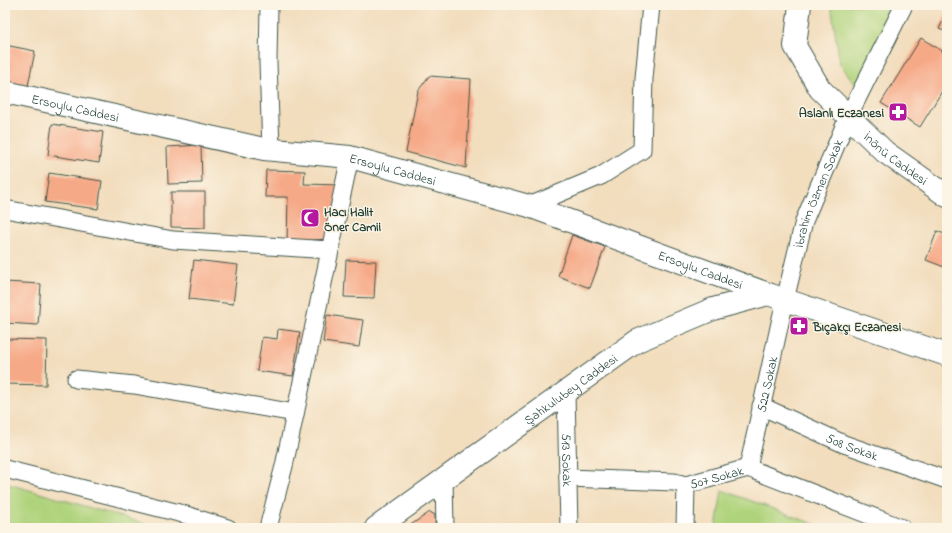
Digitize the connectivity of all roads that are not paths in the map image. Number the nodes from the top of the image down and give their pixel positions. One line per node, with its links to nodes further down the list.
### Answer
1 (269, 5): 7 (street)
2 (651, 5): 10 (street)
3 (800, 5): 6 (street, İnönü Caddesi)
4 (904, 5): 6 (street, İbrahim Özmen Sokak)
5 (5, 92): 7 (street, Ersoylu Caddesi)
6 (848, 117): 9 (street, İnönü Caddesi); 13 (street, İbrahim Özmen Sokak)
7 (271, 150): 8 (street, Ersoylu Caddesi)
8 (350, 157): 10 (street, Ersoylu Caddesi); 12 (street)
9 (947, 196)
10 (529, 206): 13 (street, Ersoylu Caddesi)
11 (5, 209): 12 (street)
12 (330, 250): 18 (street)
13 (776, 297): 14 (street, Ersoylu Caddesi); 16 (street, Şahkulubey Caddesi); 17 (street, 522 Sokak)
14 (947, 355)
15 (76, 378): 18 (street)
16 (566, 392): 21 (street, 513 Sokak); 22 (street, Şahkulubey Caddesi)
17 (761, 406): 19 (street, 522 Sokak); 23 (street, 508 Sokak)
18 (295, 413): 26 (street)
19 (748, 468): 24 (street, 507 Sokak); 31 (street, 507 Sokak)
20 (5, 469): 25 (street)
21 (568, 478): 24 (street, 507 Sokak); 29 (street, 513 Sokak)
22 (444, 479): 27 (street, Şahkulubey Caddesi); 28 (street)
23 (947, 480)
24 (686, 485): 30 (street)
25 (228, 528)
26 (268, 528)
27 (376, 528)
28 (445, 528)
29 (569, 528)
30 (685, 528)
31 (902, 528)

